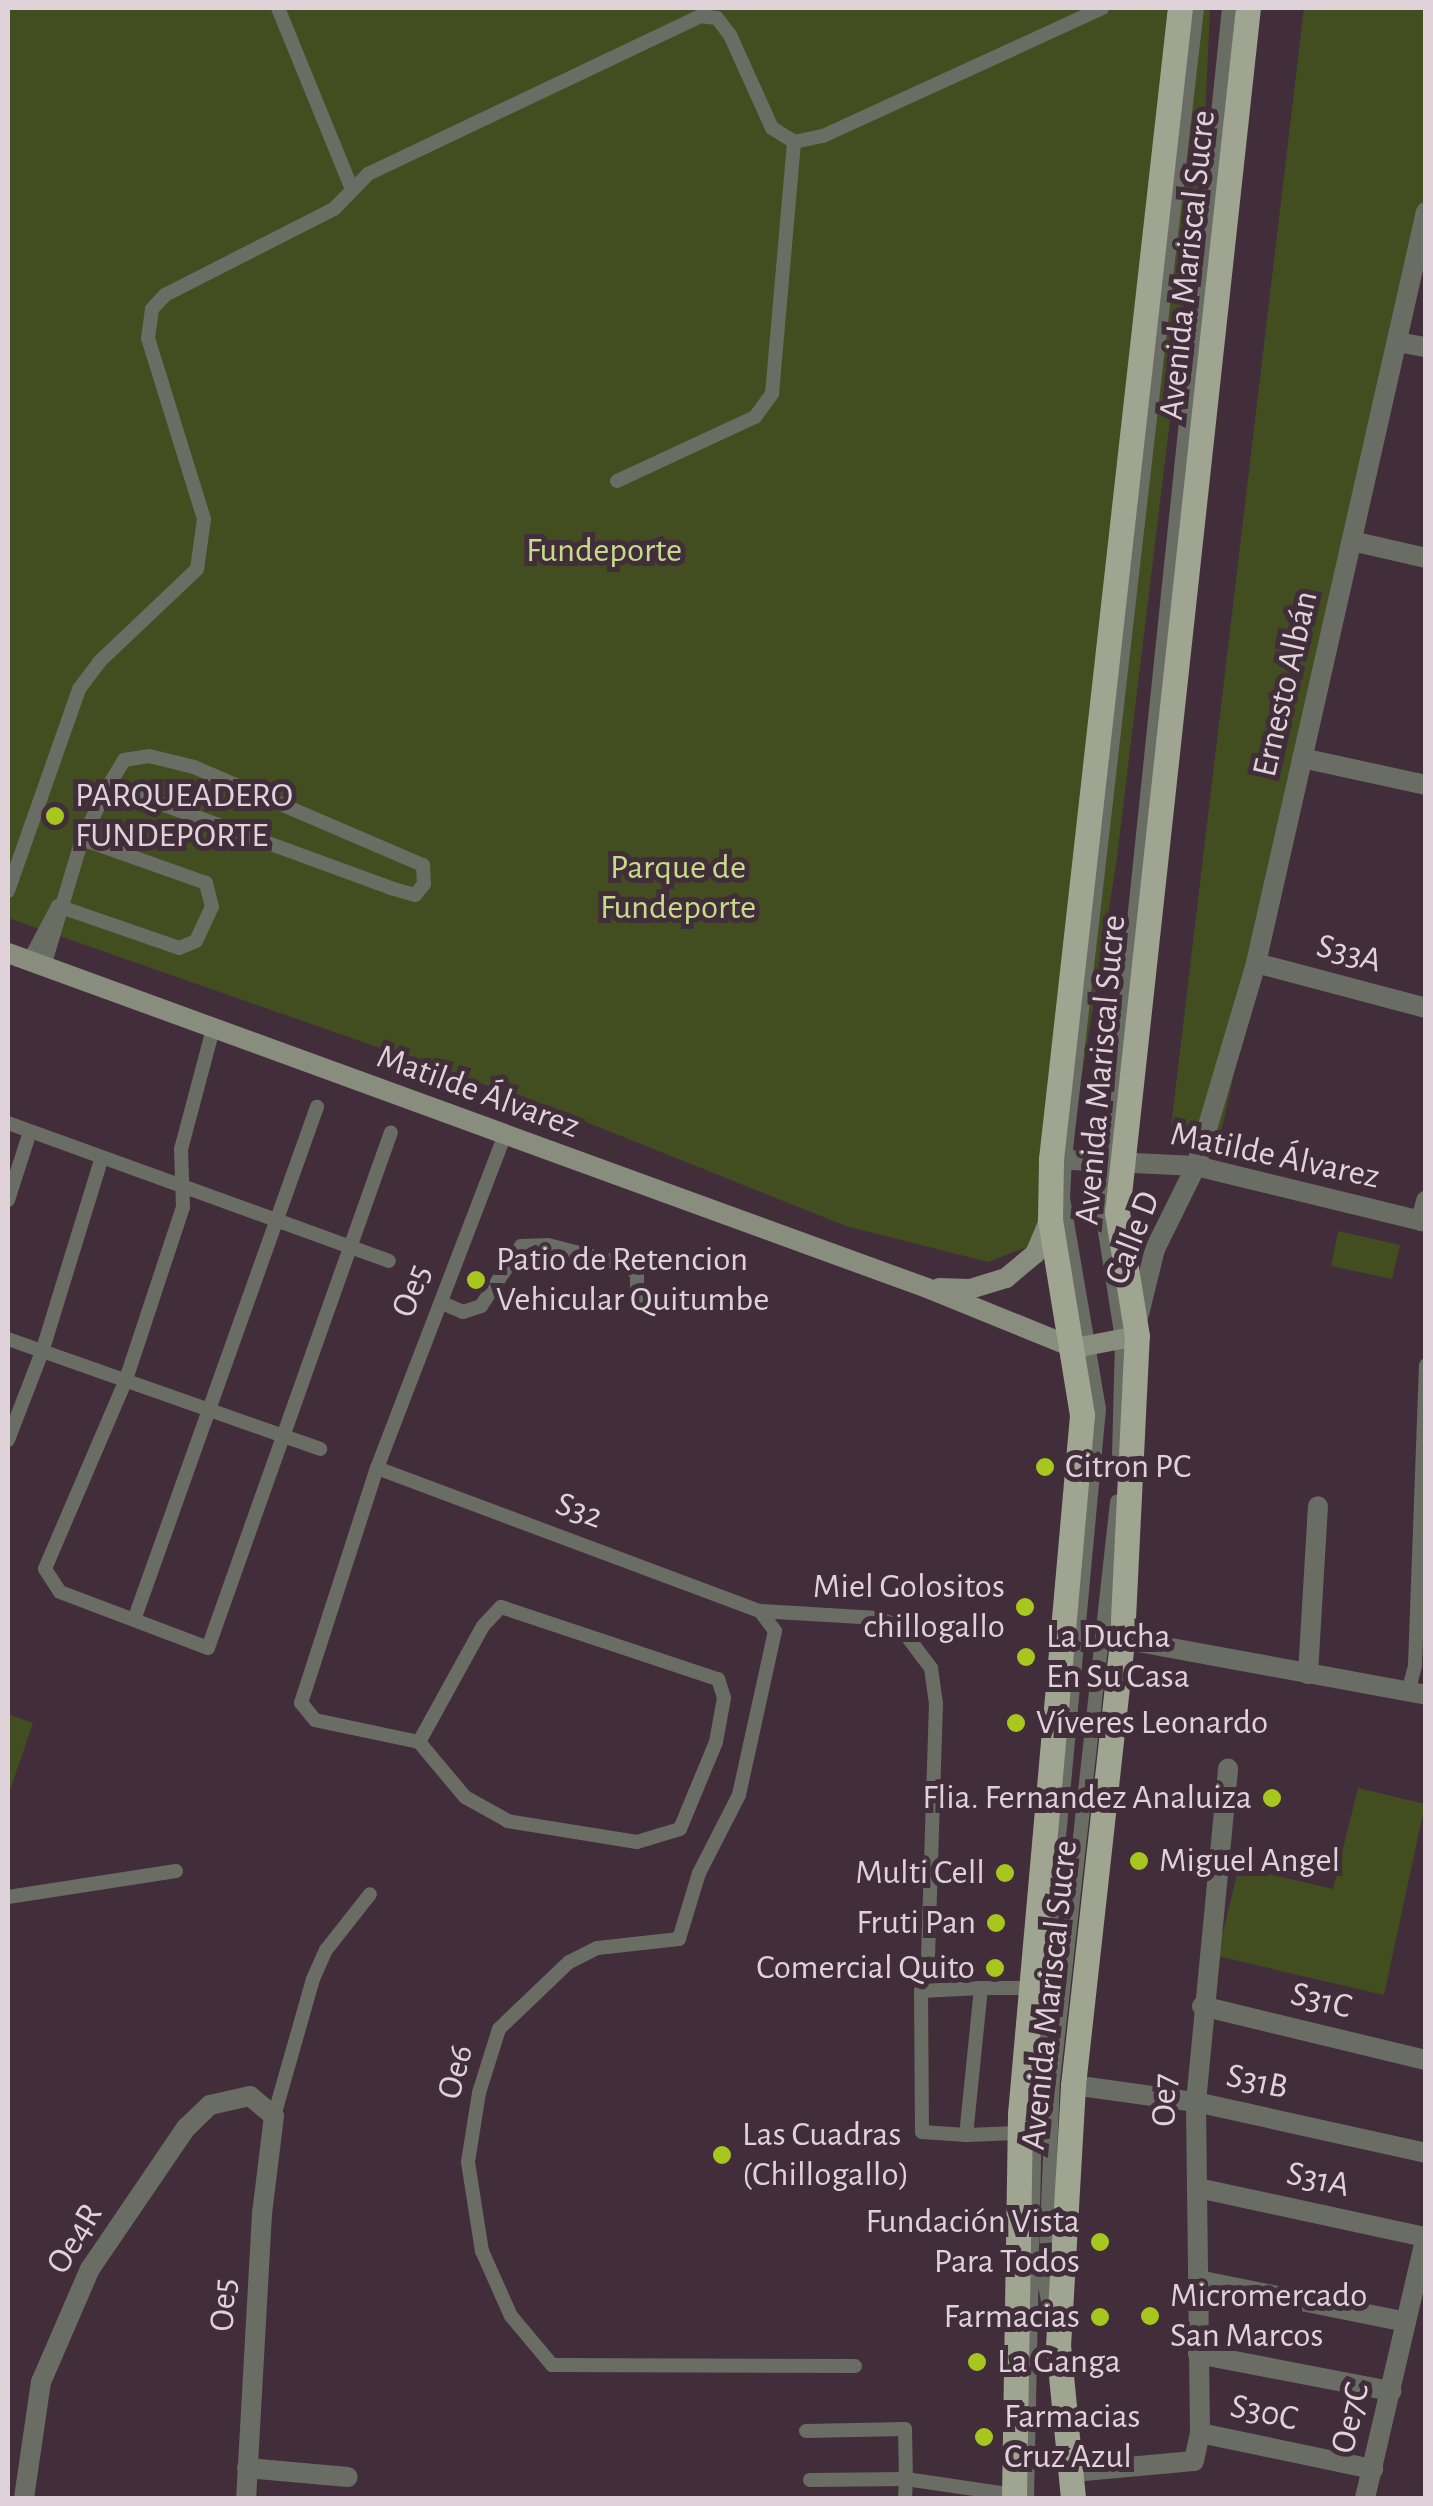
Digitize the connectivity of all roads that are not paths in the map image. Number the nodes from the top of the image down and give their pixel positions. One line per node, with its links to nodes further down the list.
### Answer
1 (278, 8): 8 (lane)
2 (1102, 8): 7 (lane)
3 (1180, 8): 31 (main road, Avenida Mariscal Sucre)
4 (1197, 8): 31 (lane)
5 (1229, 8): 32 (lane)
6 (1248, 8): 32 (main road, Avenida Mariscal Sucre)
7 (794, 142): 8 (lane); 12 (lane)
8 (352, 187): 19 (lane)
9 (1426, 212): 10 (street, Ernesto Albán)
10 (1397, 342): 11 (street); 13 (street, Ernesto Albán)
11 (1426, 348)
12 (617, 481)
13 (1352, 541): 14 (street); 15 (street, Ernesto Albán)
14 (1426, 558)
15 (1302, 758): 17 (street); 23 (street, Ernesto Albán)
16 (109, 784): 16 (lane); 18 (lane)
17 (1426, 785)
18 (82, 839): 20 (lane); 20 (lane)
19 (8, 891)
20 (58, 906): 22 (lane)
21 (8, 953): 22 (street, Matilde Álvarez)
22 (37, 963): 25 (street, Matilde Álvarez)
23 (1256, 963): 24 (street, S33A); 34 (street, Ernesto Albán)
24 (1426, 1008)
25 (213, 1029): 30 (street, Matilde Álvarez); 35 (lane)
26 (317, 1108): 39 (lane)
27 (8, 1123): 28 (lane)
28 (30, 1132): 33 (lane); 36 (lane)
29 (391, 1132): 40 (lane)
30 (504, 1136): 42 (street, Matilde Álvarez); 44 (lane, Oe5)
31 (1058, 1158): 32 (street, Matilde Álvarez); 38 (main road, Avenida Mariscal Sucre); 47 (lane)
32 (1116, 1159): 34 (street, Matilde Álvarez); 45 (main road, Avenida Mariscal Sucre)
33 (100, 1160): 35 (lane); 48 (lane)
34 (1196, 1166): 37 (street, Matilde Álvarez); 45 (street, Calle D)
35 (181, 1184): 39 (lane); 50 (lane)
36 (8, 1200)
37 (1424, 1215)
38 (1050, 1219): 42 (street, Matilde Álvarez); 47 (main road, Avenida Mariscal Sucre)
39 (279, 1221): 40 (lane); 51 (lane)
40 (350, 1247): 41 (lane); 52 (lane)
41 (388, 1261)
42 (928, 1288): 47 (street, Matilde Álvarez)
43 (637, 1299): 44 (lane)
44 (442, 1304): 55 (lane, Oe5)
45 (1130, 1337): 47 (street); 59 (main road, Avenida Mariscal Sucre)
46 (8, 1340): 48 (lane)
47 (1082, 1346): 69 (main road, Avenida Mariscal Sucre); 98 (lane)
48 (42, 1352): 50 (lane); 53 (lane)
49 (1426, 1365): 61 (lane)
50 (126, 1382): 51 (lane); 58 (lane)
51 (209, 1410): 52 (lane); 58 (lane)
52 (282, 1436): 54 (lane); 58 (lane)
53 (8, 1440)
54 (320, 1448)
55 (377, 1468): 57 (lane, S32); 62 (lane, Oe5)
56 (1318, 1506): 60 (street)
57 (760, 1610): 67 (lane, S32); 85 (lane, Oe6)
58 (134, 1620)
59 (1112, 1638): 60 (street); 72 (main road, Avenida Mariscal Sucre); 83 (lane)
60 (1308, 1674): 61 (street)
61 (1417, 1694)
62 (419, 1742): 62 (lane)
63 (1228, 1769): 70 (street, Oe7)
64 (176, 1871): 66 (lane)
65 (370, 1894): 74 (lane)
66 (8, 1897)
67 (928, 1955)
68 (981, 1988): 69 (lane); 76 (lane); 76 (lane)
69 (1034, 1988): 75 (main road, Avenida Mariscal Sucre)
70 (1202, 2006): 71 (street, S31C); 73 (street, Oe7)
71 (1426, 2060)
72 (1073, 2085): 73 (street, S31B); 83 (main road, Avenida Mariscal Sucre)
73 (1196, 2102): 77 (street, S31B); 78 (street, Oe7)
74 (274, 2116): 89 (street, Oe5); 95 (street, Oe4R)
75 (1019, 2133): 76 (lane); 98 (main road, Avenida Mariscal Sucre)
76 (966, 2135)
77 (1426, 2153)
78 (1198, 2188): 79 (street, S31A); 80 (street, Oe7)
79 (1425, 2236): 81 (street, Oe7C)
80 (1198, 2280): 81 (street); 84 (street, Oe7)
81 (1404, 2332): 82 (street); 86 (street, Oe7C)
82 (1426, 2346)
83 (1058, 2351): 91 (main road, Avenida Mariscal Sucre); 99 (main road)
84 (1198, 2354): 86 (street); 88 (street, Oe7)
85 (855, 2366)
86 (1391, 2391): 90 (street, Oe7C)
87 (806, 2431): 94 (lane)
88 (1200, 2433): 90 (street, S30C); 91 (street)
89 (247, 2468): 92 (street); 96 (street, Oe5)
90 (1373, 2469): 101 (street, Oe7C)
91 (1072, 2472): 100 (main road, Avenida Mariscal Sucre)
92 (348, 2477)
93 (810, 2480): 94 (lane)
94 (906, 2480): 97 (lane); 98 (lane)
95 (24, 2498)
96 (246, 2498)
97 (905, 2498)
98 (1021, 2498)
99 (1059, 2498)
100 (1073, 2498)
101 (1366, 2498)

